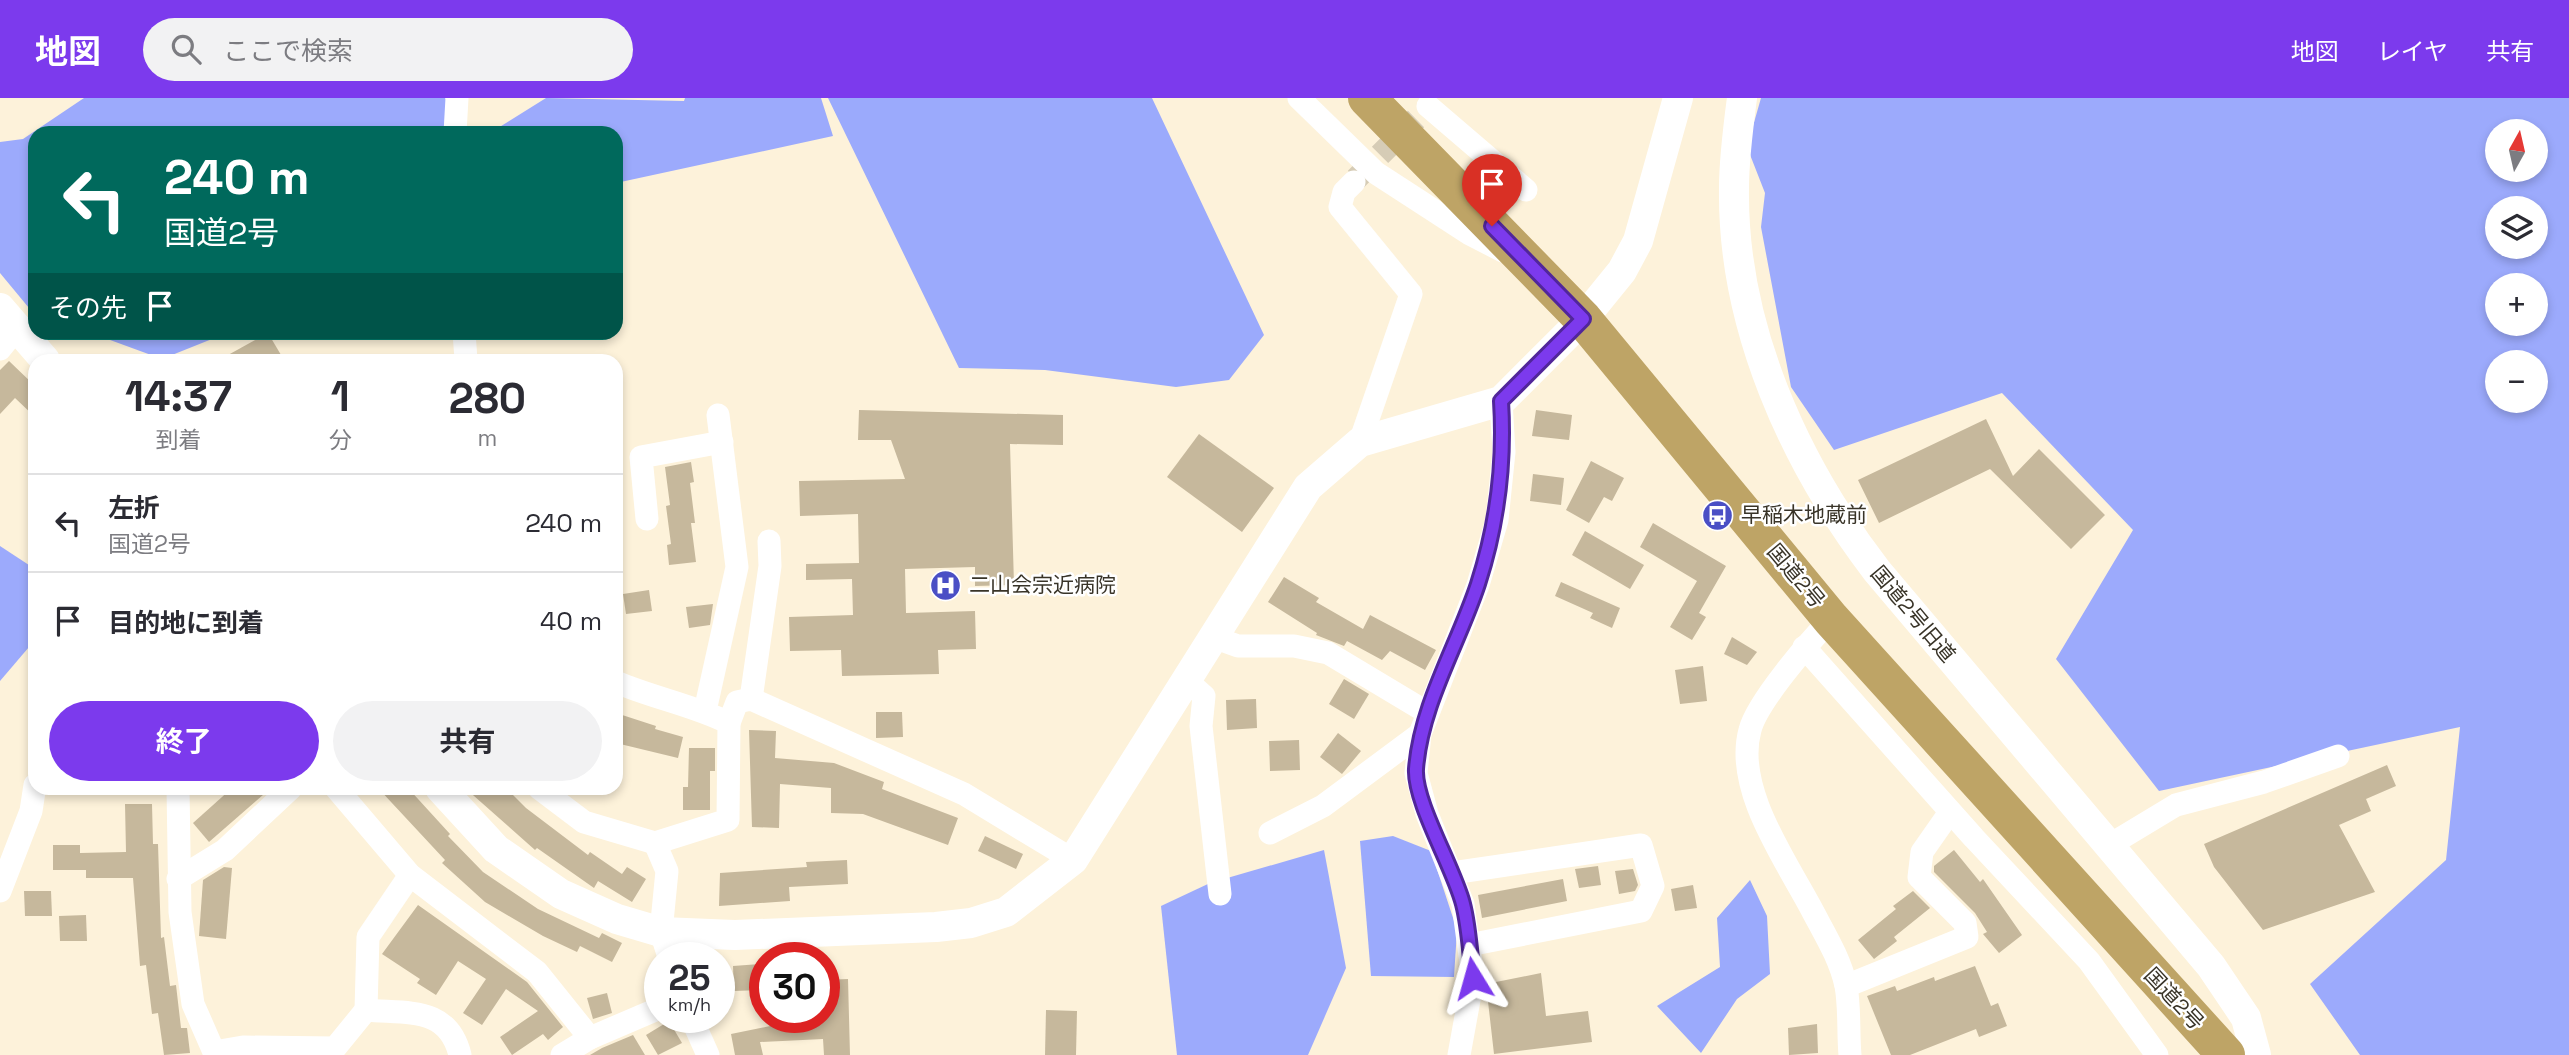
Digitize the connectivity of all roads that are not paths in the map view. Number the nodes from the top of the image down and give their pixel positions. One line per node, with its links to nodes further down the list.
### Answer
1 (457, 98): 7 (street)
2 (1299, 98): 10 (street)
3 (1367, 98): 10 (highway, 国道2号)
4 (1678, 98): 11 (street)
5 (1742, 98): 39 (street, 国道2号旧道)
6 (1422, 108): 9 (street)
7 (455, 126)
8 (1354, 182): 17 (street)
9 (1526, 190)
10 (1528, 263): 11 (highway, 国道2号)
11 (1583, 319): 14 (street); 20 (highway, 国道2号)
12 (6, 328): 13 (street)
13 (38, 354)
14 (1501, 401): 17 (street); 28 (street)
15 (718, 415): 16 (street)
16 (722, 442): 18 (street); 26 (street)
17 (1360, 442): 21 (street)
18 (647, 519)
19 (769, 541): 25 (street)
20 (1831, 618): 22 (street); 61 (highway, 国道2号)
21 (1213, 637): 23 (street); 28 (street)
22 (1804, 647): 36 (street); 50 (street)
23 (1186, 680): 40 (street); 45 (street)
24 (623, 685): 26 (street)
25 (751, 699): 27 (street); 40 (street)
26 (705, 711): 27 (street)
27 (729, 723): 38 (street)
28 (1424, 724): 37 (street); 41 (street)
29 (2338, 756): 39 (street)
30 (33, 795): 44 (street)
31 (178, 795): 43 (street)
32 (284, 795): 43 (street)
33 (342, 795): 42 (street)
34 (446, 795): 46 (street)
35 (548, 795): 38 (street)
36 (1951, 812): 50 (street); 60 (street)
37 (1270, 833)
38 (655, 843): 47 (street)
39 (2108, 846): 62 (street, 国道2号旧道)
40 (1073, 860): 48 (street)
41 (1452, 873): 49 (street); 49 (street)
42 (410, 875): 51 (street); 54 (street)
43 (178, 879): 51 (street)
44 (0, 891)
45 (1220, 894)
46 (659, 942)
47 (665, 942)
48 (686, 942)
49 (1469, 945): 58 (street)
50 (1846, 986): 59 (street)
51 (366, 1010): 55 (street)
52 (644, 1015): 54 (street)
53 (699, 1033): 57 (street)
54 (590, 1038): 56 (street)
55 (460, 1055)
56 (562, 1055)
57 (709, 1055)
58 (1459, 1055)
59 (1850, 1055)
60 (2157, 1055)
61 (2226, 1055)
62 (2256, 1055)

